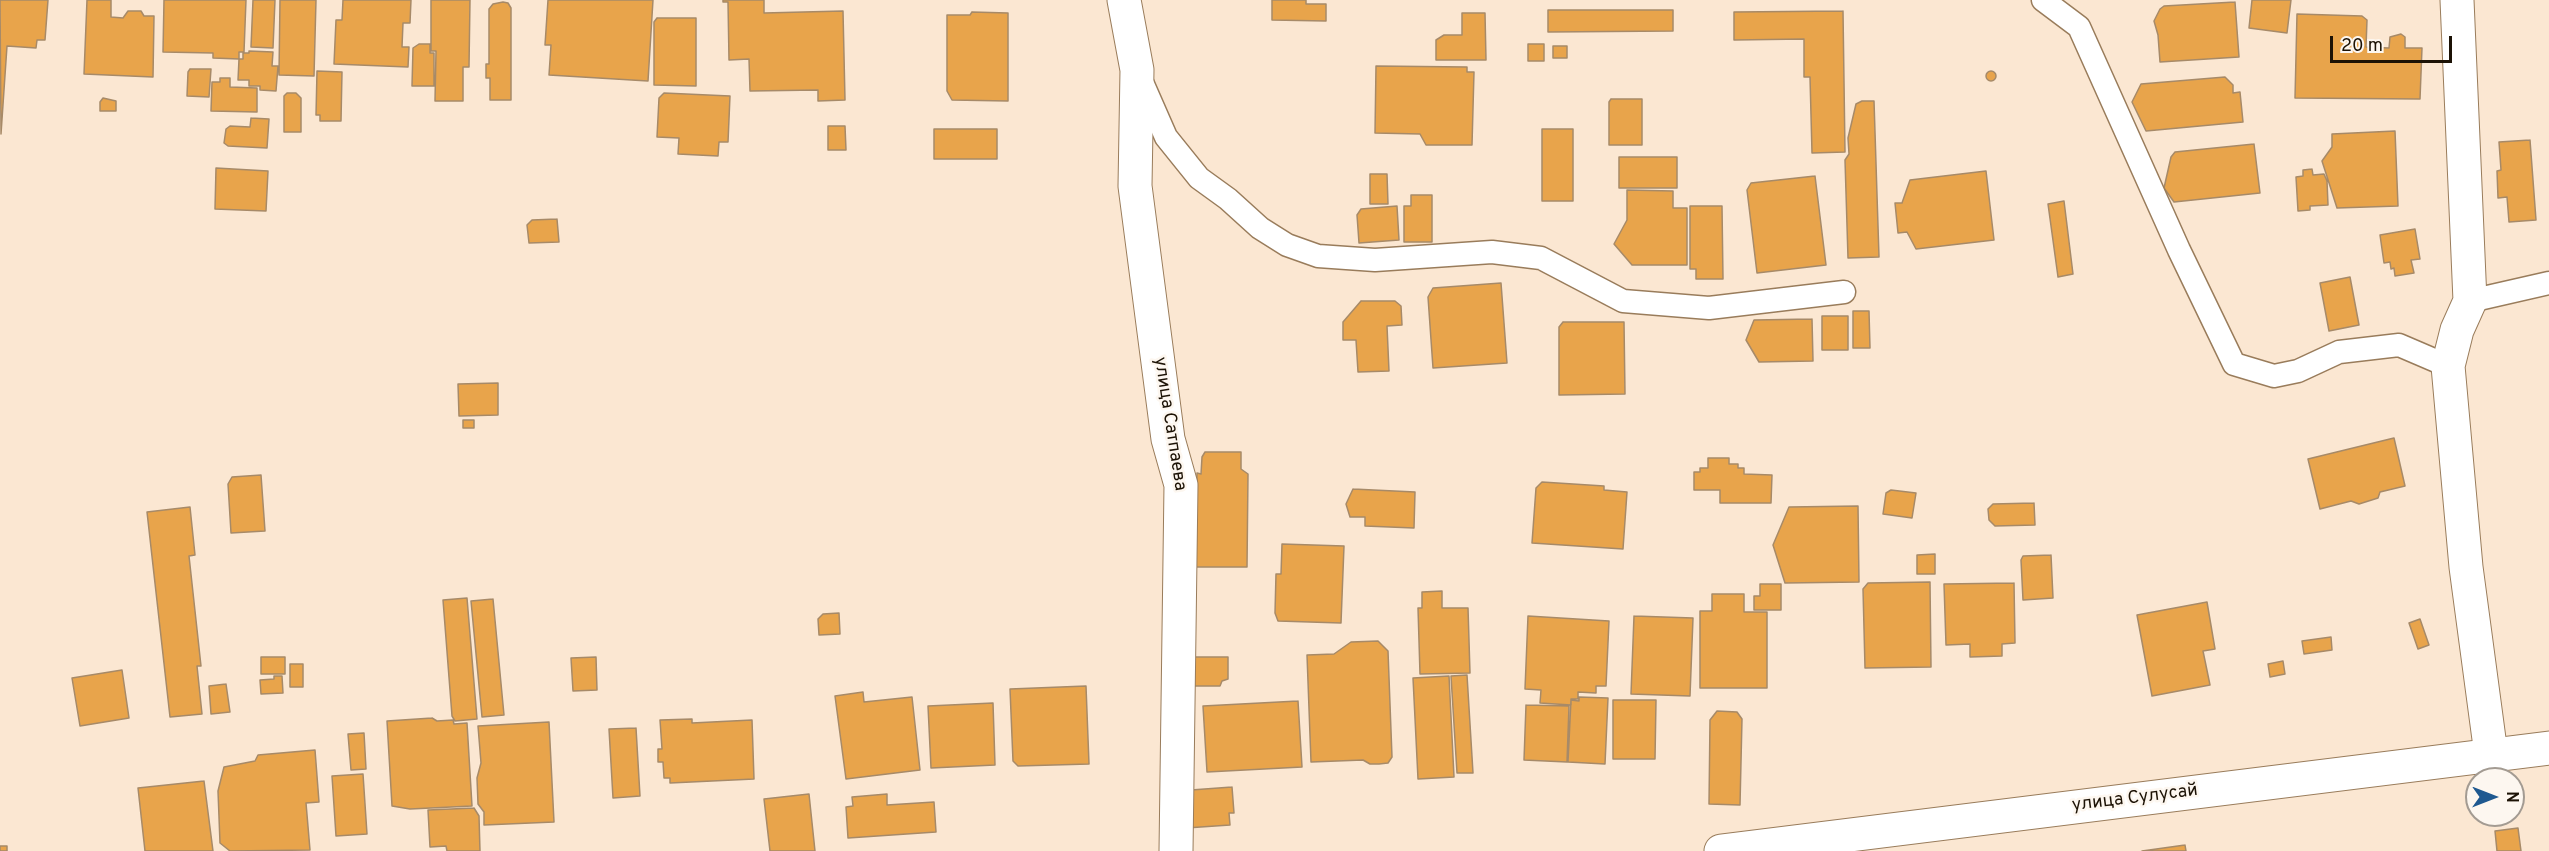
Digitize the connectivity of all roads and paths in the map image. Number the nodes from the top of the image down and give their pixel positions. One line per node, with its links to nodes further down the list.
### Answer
1 (1124, 0): 4 (street, улица Сатпаева)
2 (2043, 0): 8 (lane)
3 (2457, 0): 7 (street)
4 (1137, 70): 6 (lane); 11 (street, улица Сатпаева)
5 (2549, 283): 7 (lane)
6 (1844, 292)
7 (2470, 301): 8 (street)
8 (2448, 366): 10 (street)
9 (2549, 748): 10 (street, улица Сулусай)
10 (2491, 754): 12 (street, улица Сулусай)
11 (1176, 851)
12 (1721, 851)

